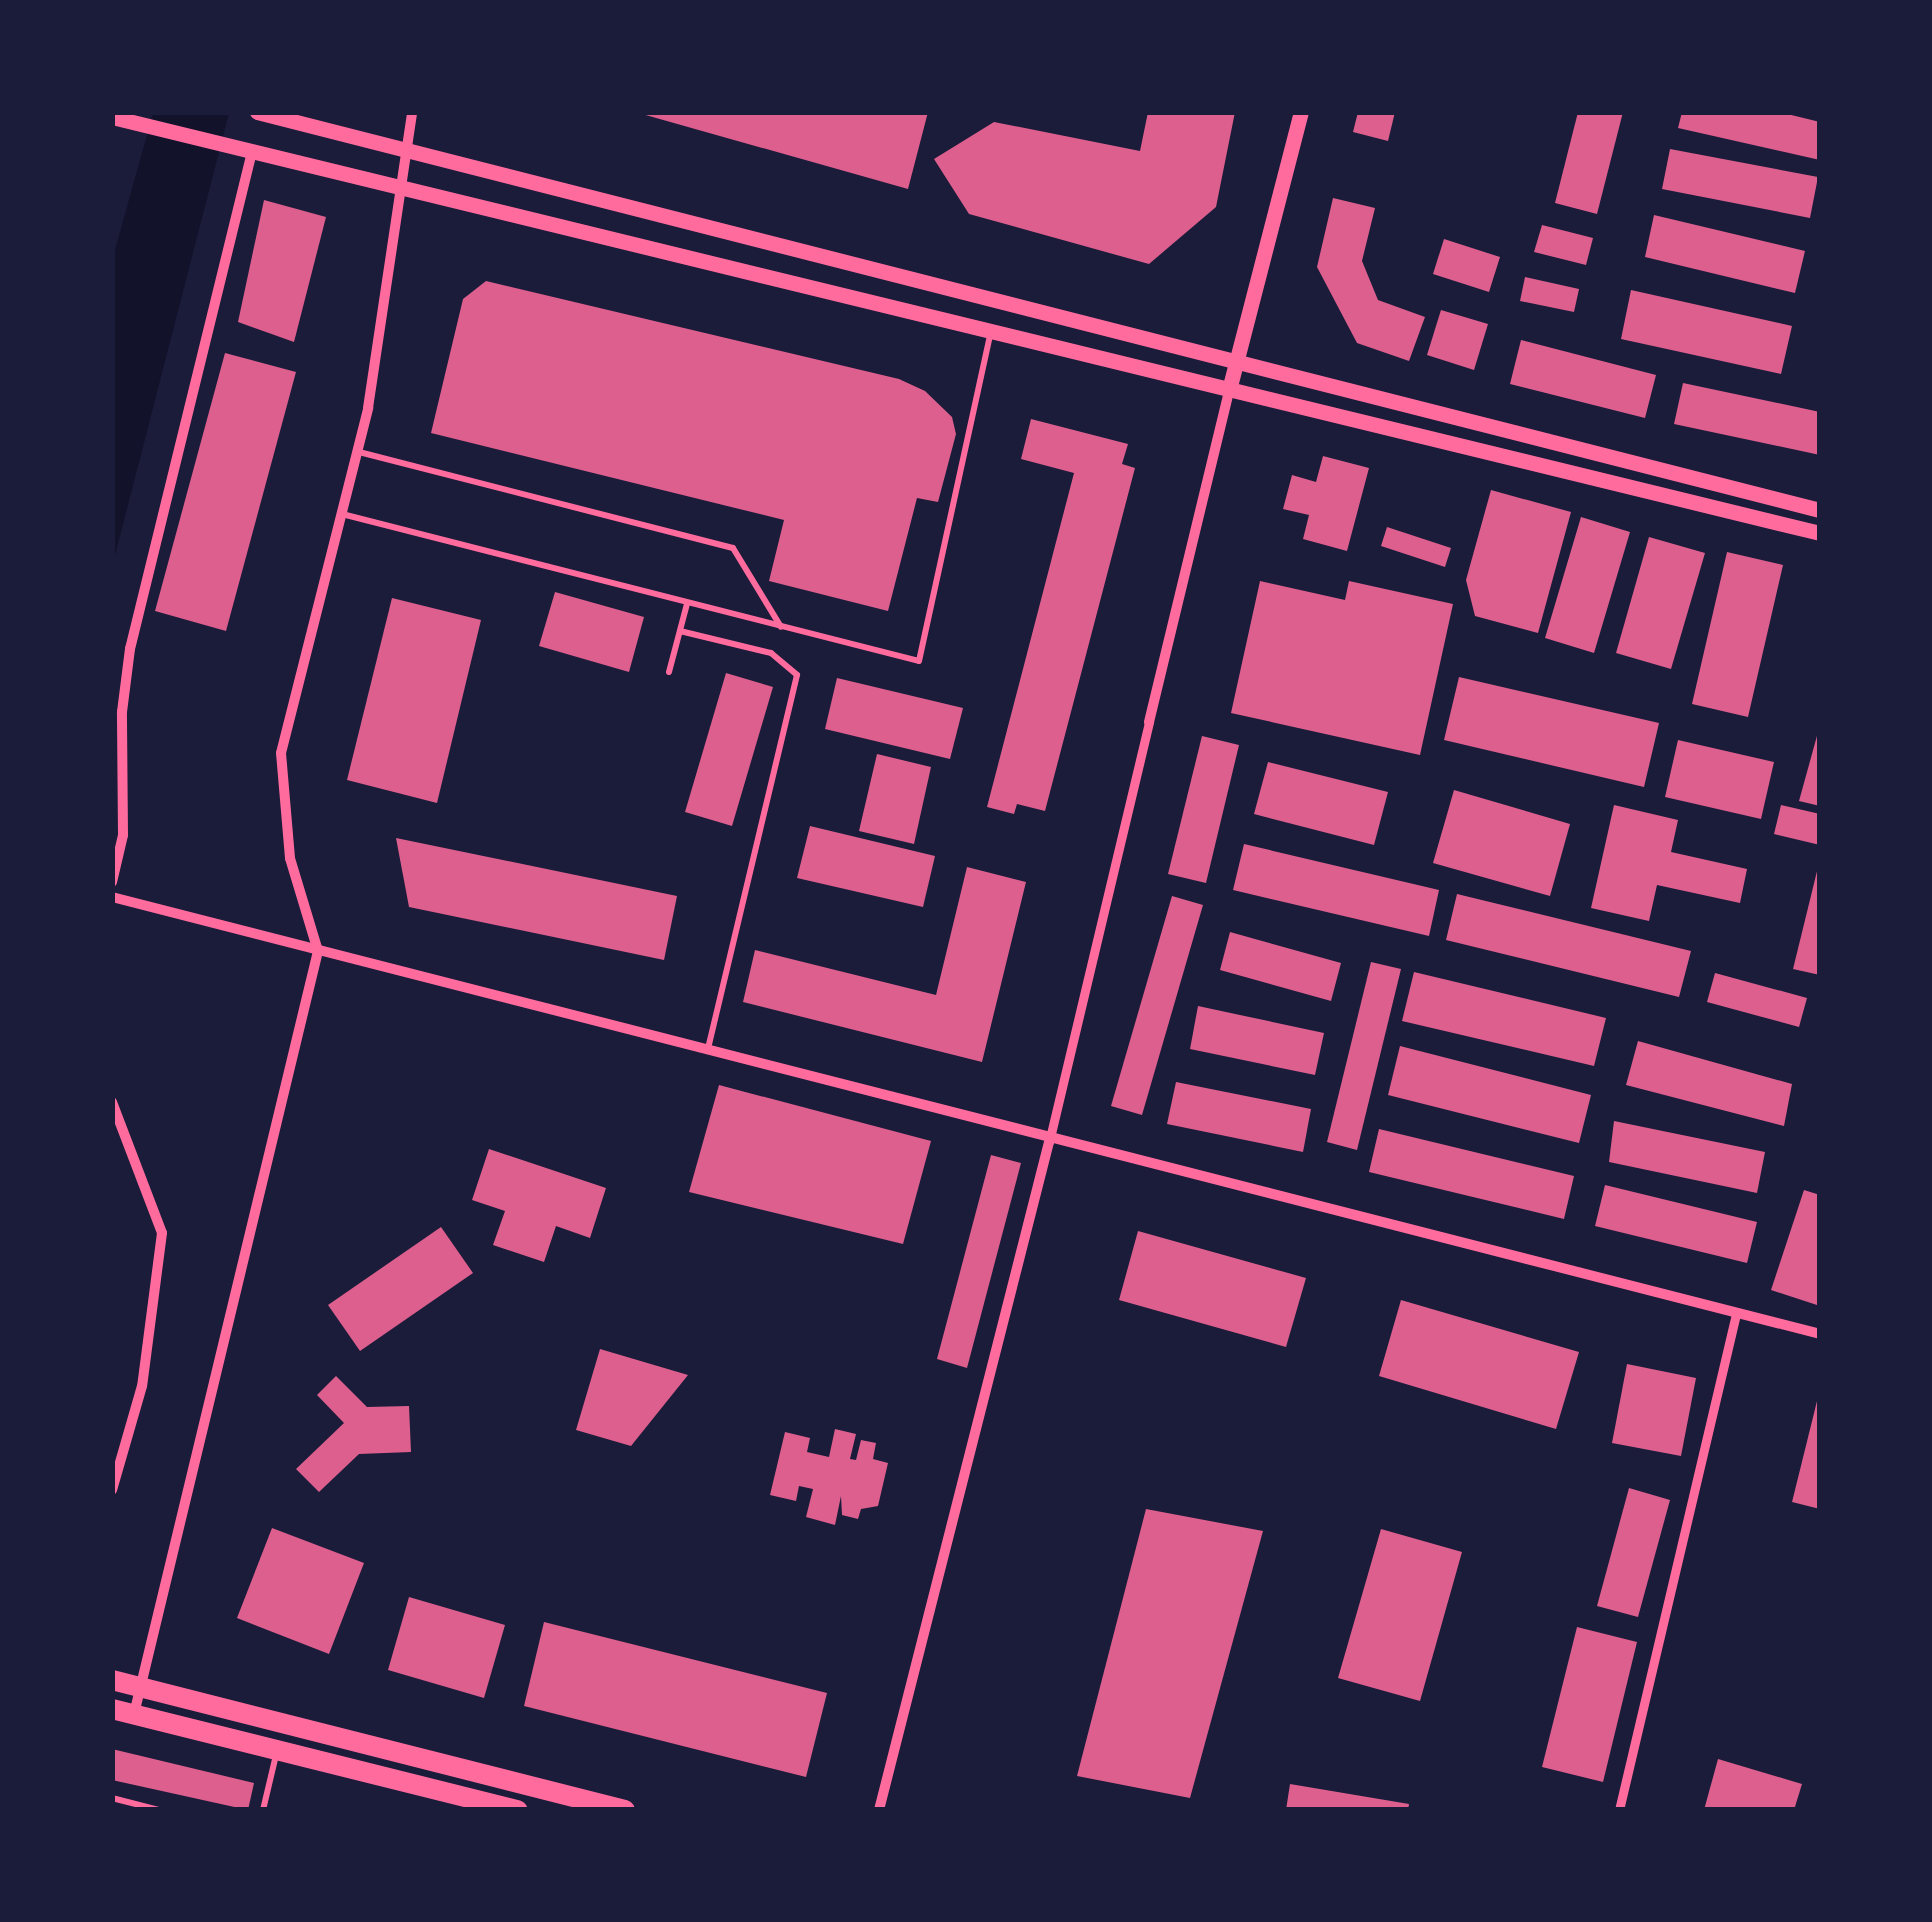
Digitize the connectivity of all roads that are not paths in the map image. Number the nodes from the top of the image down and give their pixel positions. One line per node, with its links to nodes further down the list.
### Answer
1 (412, 112): 5 (street)
2 (1301, 112): 9 (street)
3 (260, 113): 5 (street)
4 (112, 117): 6 (street)
5 (404, 147): 7 (street); 9 (street)
6 (252, 152): 7 (street); 20 (street)
7 (399, 187): 8 (street); 11 (street)
8 (992, 328): 10 (street); 16 (lane)
9 (1236, 358): 10 (street); 12 (street)
10 (1230, 386): 14 (street); 19 (street)
11 (359, 452): 13 (street); 16 (lane)
12 (1820, 510)
13 (342, 514): 15 (lane); 22 (street)
14 (1820, 533)
15 (687, 604): 16 (lane); 17 (lane)
16 (782, 628)
17 (680, 631): 18 (lane); 23 (lane)
18 (668, 672)
19 (1149, 722): 25 (street)
20 (112, 882)
21 (112, 897): 22 (street)
22 (318, 951): 23 (street); 30 (street)
23 (708, 1051): 25 (street)
24 (112, 1102): 28 (street)
25 (1049, 1142): 26 (street); 39 (street)
26 (1736, 1314): 27 (street); 40 (street)
27 (1820, 1334)
28 (112, 1490)
29 (112, 1680): 30 (main road)
30 (140, 1687): 32 (street); 38 (main road)
31 (112, 1709): 32 (main road)
32 (134, 1714): 33 (main road)
33 (277, 1750): 36 (lane); 37 (main road)
34 (112, 1798): 35 (lane)
35 (159, 1810)
36 (263, 1810)
37 (518, 1810)
38 (625, 1810)
39 (879, 1810)
40 (1620, 1810)

